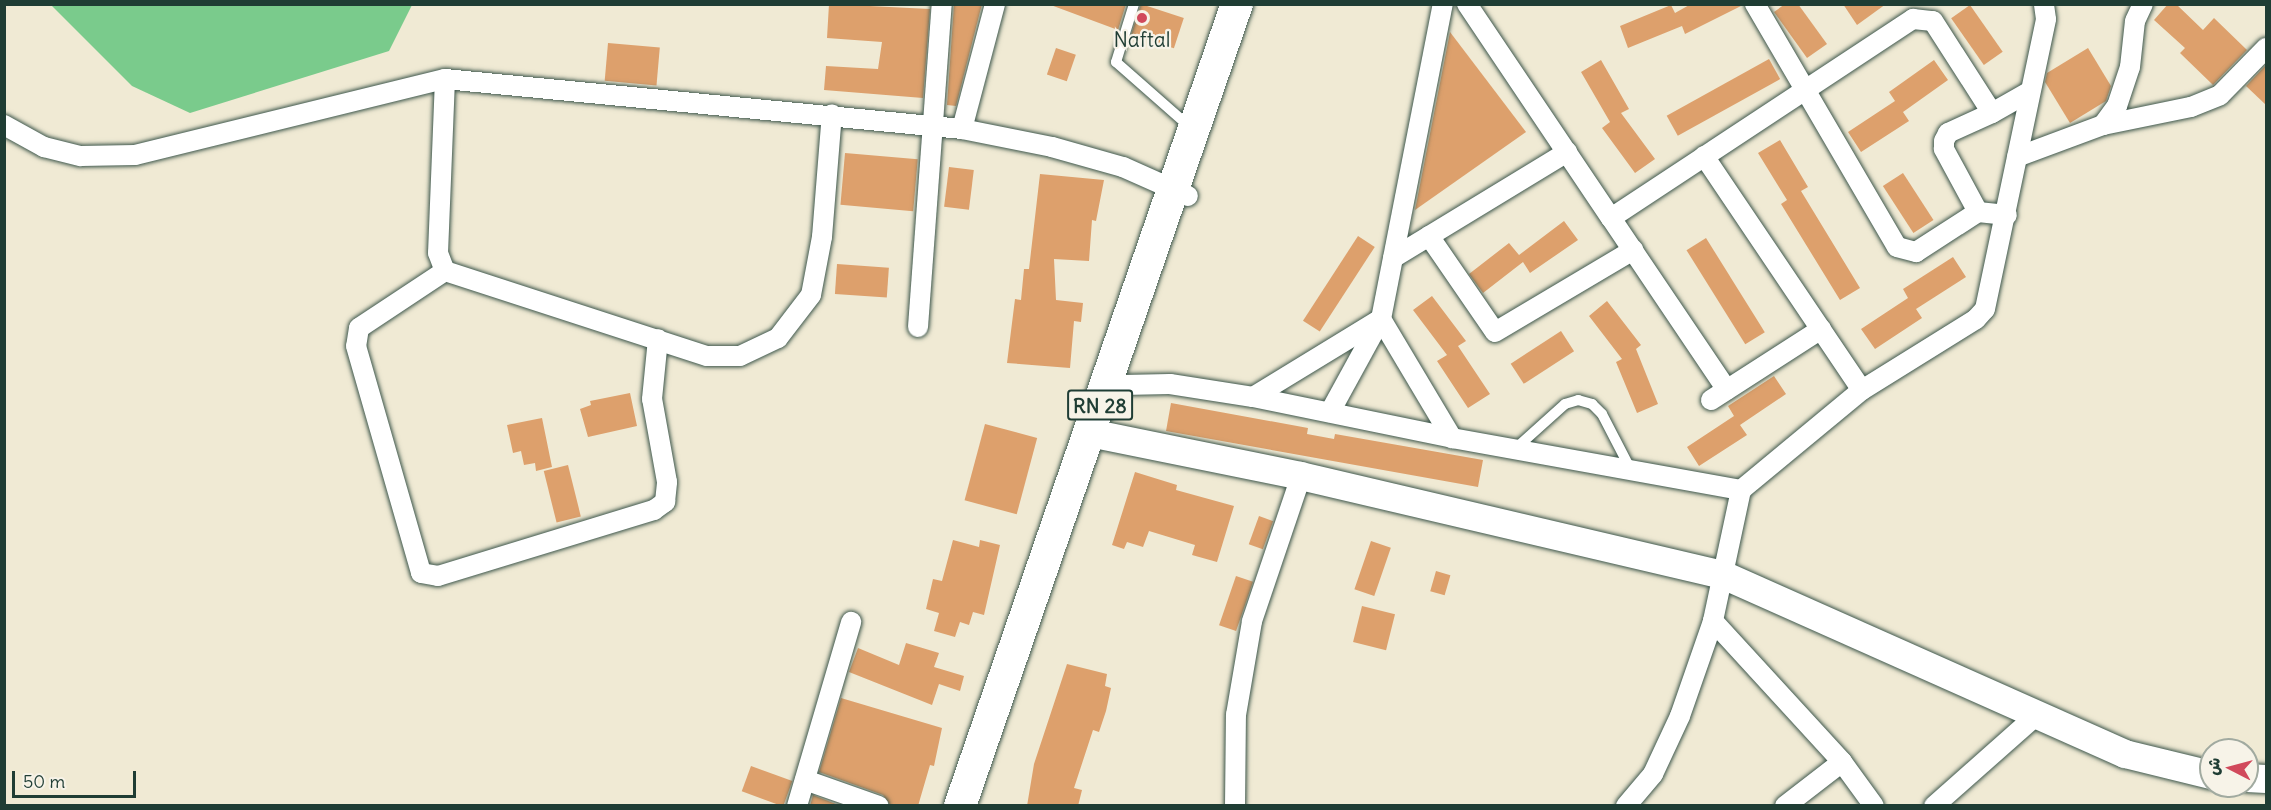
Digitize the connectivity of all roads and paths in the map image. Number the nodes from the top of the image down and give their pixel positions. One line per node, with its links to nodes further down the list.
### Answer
1 (942, 4): 19 (street)
2 (995, 4): 20 (street)
3 (1134, 4): 21 (lane)
4 (1237, 4): 21 (main road, RN 28)
5 (1254, 4): 25 (main road, RN 28)
6 (1443, 4): 31 (street)
7 (1467, 4): 22 (street)
8 (1755, 4): 13 (street)
9 (2044, 4): 14 (street)
10 (2143, 4): 17 (street)
11 (2266, 48): 17 (street)
12 (445, 79): 16 (street); 18 (street); 32 (street)
13 (1807, 89): 15 (street); 23 (street); 26 (street)
14 (2029, 92): 15 (street); 24 (street)
15 (1992, 113): 26 (street)
16 (832, 114): 19 (street); 36 (street)
17 (2103, 124): 24 (street)
18 (4, 125)
19 (936, 126): 20 (street); 34 (street)
20 (962, 129): 25 (street)
21 (1194, 130): 25 (main road, RN 28)
22 (1567, 153): 28 (street); 29 (street)
23 (1704, 156): 28 (street); 35 (street)
24 (2017, 157): 27 (street)
25 (1181, 193): 37 (main road, RN 28); 41 (main road, RN 28)
26 (1978, 212): 27 (street)
27 (2007, 215): 38 (street)
28 (1611, 218): 30 (street)
29 (1429, 236): 30 (street); 31 (street)
30 (1633, 250): 35 (street)
31 (1394, 258): 33 (street)
32 (445, 271): 36 (street); 36 (street)
33 (1381, 319): 39 (street); 40 (street); 42 (street)
34 (918, 327)
35 (1821, 329): 38 (street)
36 (658, 339)
37 (1123, 385): 39 (street); 41 (main road, RN 28)
38 (1862, 390): 46 (street)
39 (1253, 397): 40 (street)
40 (1330, 412): 42 (street)
41 (1097, 434): 45 (main road); 56 (main road, RN 28); 57 (main road, RN 28)
42 (1452, 438): 43 (street)
43 (1515, 448): 44 (street); 44 (lane)
44 (1631, 470): 46 (street)
45 (1300, 476): 47 (main road); 58 (street)
46 (1741, 490): 47 (street)
47 (1723, 575): 48 (street); 50 (main road)
48 (1713, 621): 51 (street); 59 (street)
49 (851, 622): 53 (street)
50 (2037, 715): 52 (main road); 62 (street)
51 (1842, 762): 60 (street); 61 (street)
52 (2199, 772)
53 (805, 780): 54 (street); 55 (street)
54 (797, 806)
55 (879, 806)
56 (960, 806)
57 (980, 806)
58 (1235, 806)
59 (1626, 806)
60 (1785, 806)
61 (1874, 806)
62 (1935, 806)

